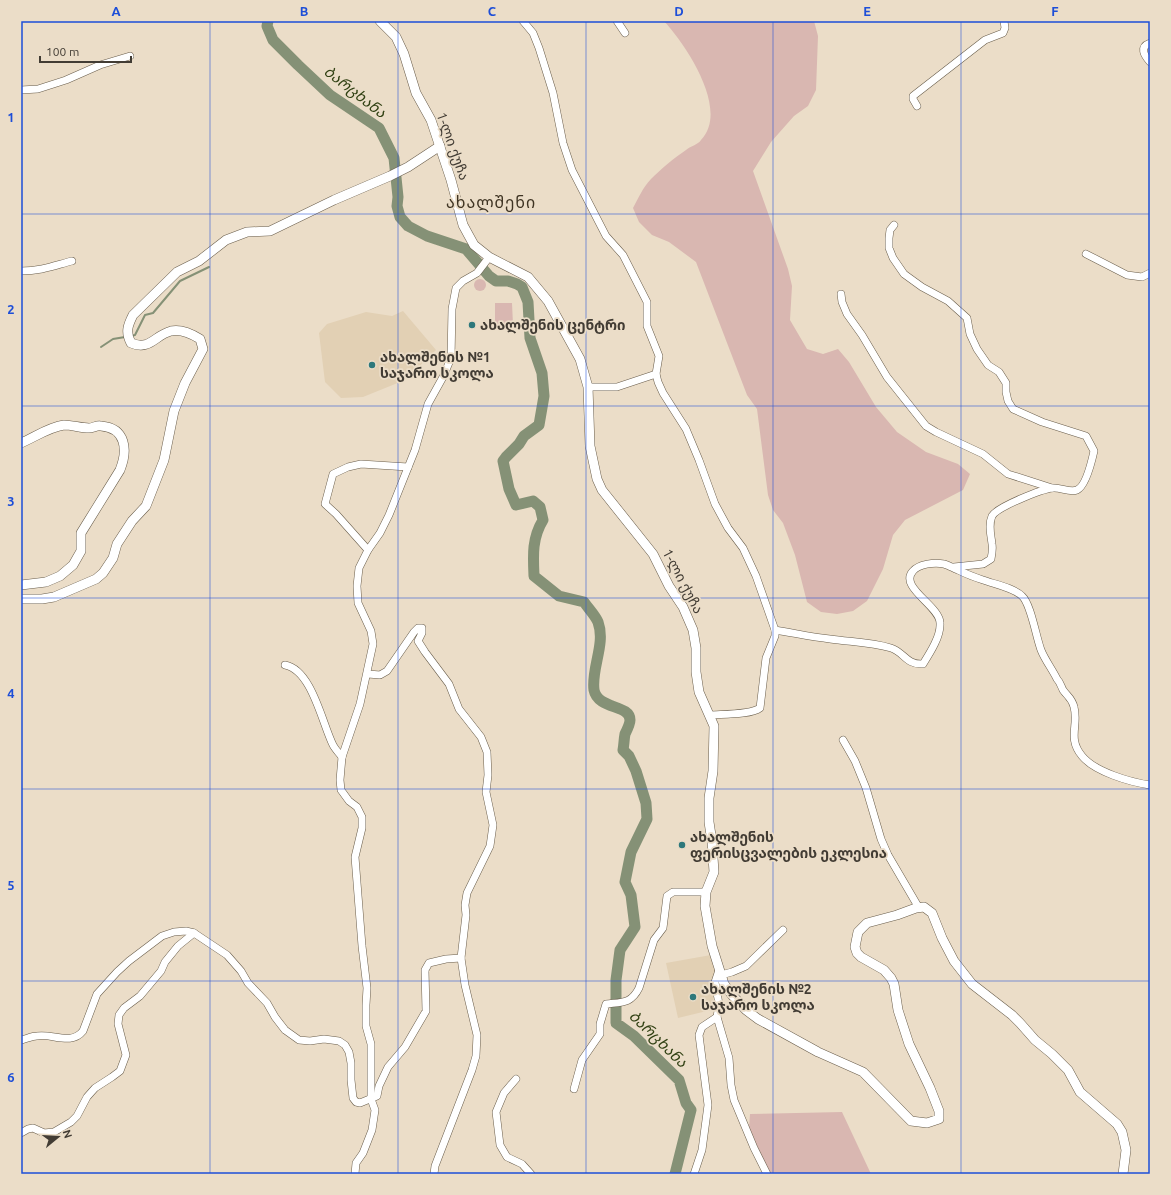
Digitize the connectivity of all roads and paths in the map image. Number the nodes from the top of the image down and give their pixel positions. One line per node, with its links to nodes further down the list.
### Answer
1 (380, 21): 11 (street, 1-ლი ქუჩა)
2 (523, 21): 19 (street)
3 (617, 21): 5 (street)
4 (1004, 21): 10 (street)
5 (625, 33)
6 (1150, 43): 8 (street)
7 (130, 56): 9 (street)
8 (1150, 62)
9 (21, 90)
10 (917, 106)
11 (440, 146): 14 (street, 1-ლი ქუჩა); 27 (street)
12 (894, 225): 23 (street)
13 (1086, 254): 17 (street)
14 (488, 258): 20 (street, 1-ლი ქუჩა); 22 (street)
15 (72, 261): 16 (street)
16 (21, 271)
17 (1150, 273)
18 (841, 294): 23 (street)
19 (656, 374): 20 (street); 28 (street)
20 (588, 387): 31 (street, 1-ლი ქუჩა)
21 (21, 443): 26 (street)
22 (408, 467): 24 (street); 24 (street)
23 (1052, 488): 25 (street)
24 (368, 550): 30 (street)
25 (952, 567): 28 (street); 34 (street)
26 (21, 585)
27 (21, 599)
28 (776, 630): 31 (street)
29 (286, 665): 33 (street)
30 (368, 674): 33 (street); 39 (street)
31 (710, 715): 35 (street, 1-ლი ქუჩა)
32 (843, 740): 36 (street)
33 (342, 757): 45 (street)
34 (1150, 785)
35 (706, 892): 40 (street, 1-ლი ქუჩა); 44 (street)
36 (919, 908): 40 (street, 1-ლი ქუჩა); 52 (street)
37 (783, 930): 40 (street)
38 (194, 933): 42 (street); 45 (street); 46 (street)
39 (461, 958): 45 (street); 48 (street)
40 (720, 973): 41 (street)
41 (717, 1018): 50 (street); 51 (street)
42 (21, 1040)
43 (516, 1079): 49 (street)
44 (574, 1089)
45 (371, 1099): 47 (street)
46 (21, 1133)
47 (355, 1174)
48 (434, 1174)
49 (531, 1174)
50 (694, 1174)
51 (767, 1174)
52 (1123, 1174)

